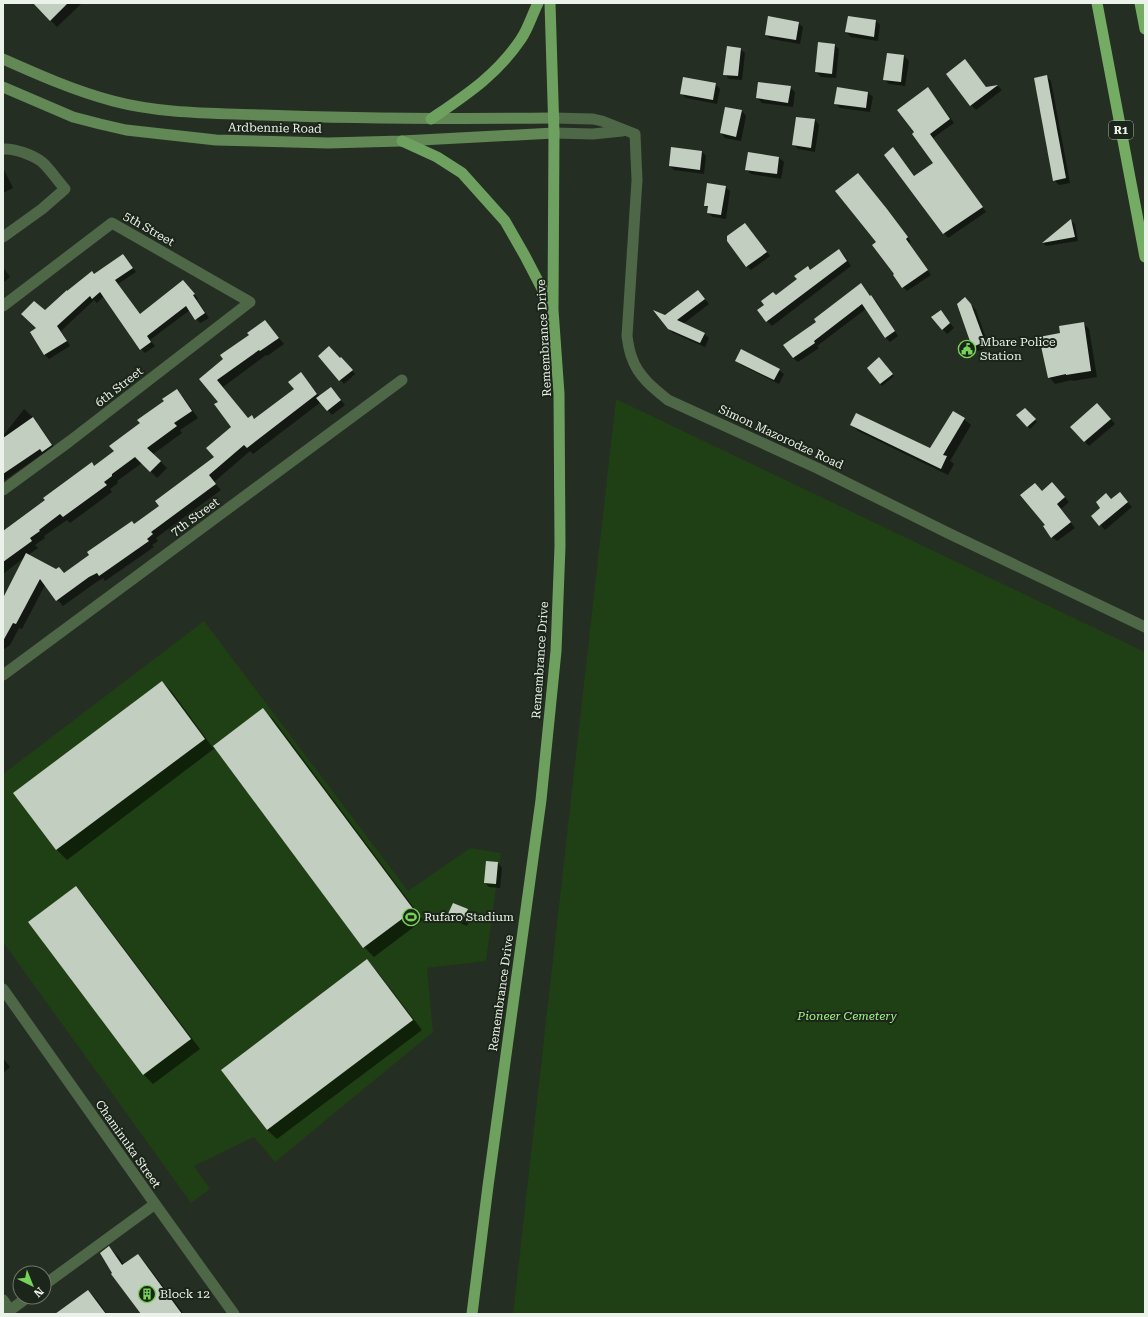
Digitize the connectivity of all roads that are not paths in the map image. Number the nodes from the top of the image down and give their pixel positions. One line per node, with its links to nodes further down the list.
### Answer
1 (538, 3): 9 (main road)
2 (550, 3): 8 (main road, Remembrance Drive)
3 (1097, 3): 15 (highway, R1)
4 (1140, 3): 5 (highway)
5 (1145, 29)
6 (3, 59): 9 (main road, Ardbennie Road)
7 (3, 87): 12 (main road, Ardbennie Road)
8 (554, 118): 9 (main road, Ardbennie Road); 10 (street, Simon Mazorodze Road); 11 (main road, Remembrance Drive)
9 (432, 119)
10 (625, 131): 11 (street); 21 (street, Simon Mazorodze Road)
11 (554, 133): 12 (main road, Ardbennie Road); 18 (main road, Remembrance Drive)
12 (402, 141): 18 (main road)
13 (3, 149): 14 (street)
14 (3, 237)
15 (1145, 258)
16 (250, 302): 17 (street, 5th Street); 20 (street, 6th Street)
17 (3, 306)
18 (553, 310): 30 (main road, Remembrance Drive)
19 (402, 380): 22 (street, 7th Street)
20 (3, 490)
21 (1145, 627)
22 (3, 675)
23 (3, 989): 24 (street, Chaminuka Street)
24 (155, 1204): 25 (street); 29 (street, Chaminuka Street)
25 (52, 1279)
26 (3, 1300): 28 (street)
27 (17, 1305): 28 (street)
28 (8, 1312)
29 (234, 1314)
30 (472, 1314)

